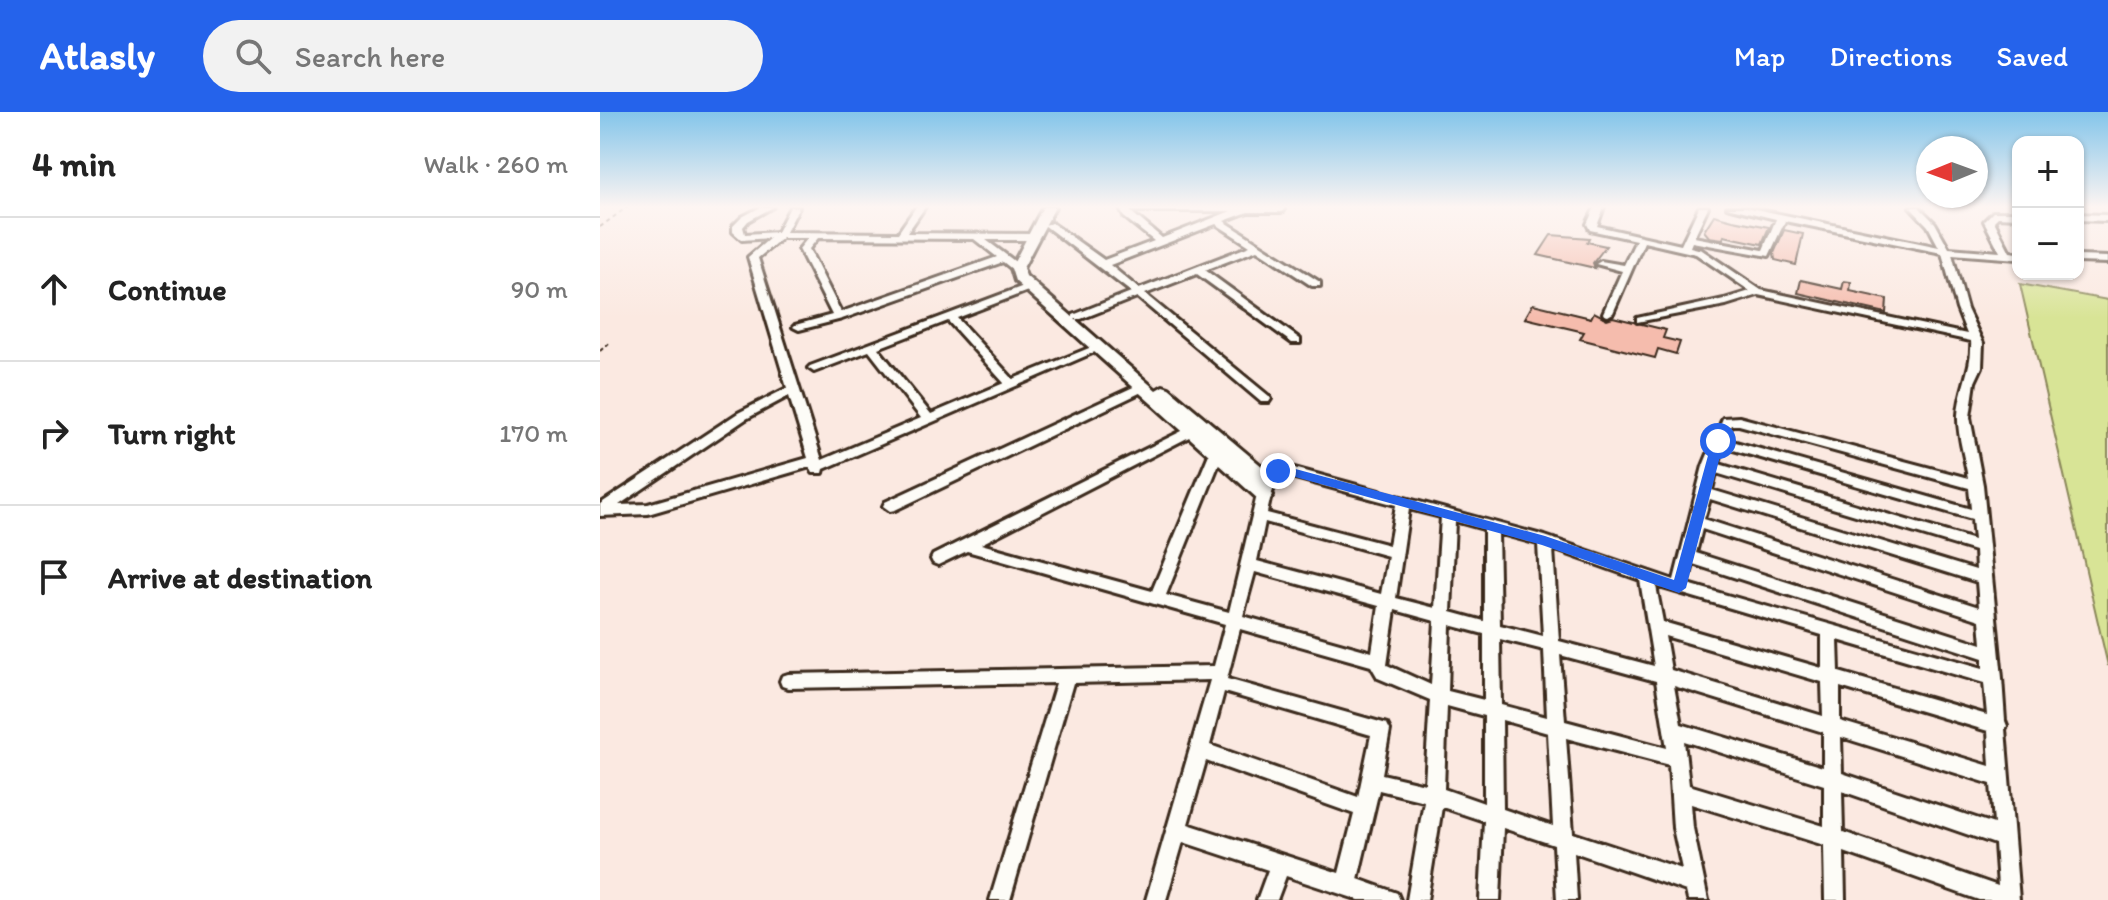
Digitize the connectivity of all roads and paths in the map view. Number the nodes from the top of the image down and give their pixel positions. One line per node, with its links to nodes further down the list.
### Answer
1 (769, 244): 45 (street)
2 (808, 244): 31 (street)
3 (985, 244): 18 (street)
4 (1030, 244): 23 (street)
5 (1038, 244): 23 (street)
6 (1075, 244): 21 (street)
7 (1156, 244): 21 (street)
8 (1255, 244): 15 (street)
9 (1639, 244): 24 (street)
10 (1687, 244): 28 (street)
11 (1692, 244): 12 (street)
12 (1770, 244)
13 (1910, 244): 16 (street)
14 (1942, 244): 16 (street)
15 (1259, 246): 25 (street); 26 (street)
16 (1946, 251): 17 (street); 36 (street)
17 (2012, 256)
18 (1002, 259): 23 (street); 31 (street)
19 (2084, 259): 20 (street)
20 (2108, 260)
21 (1103, 264): 29 (street)
22 (1601, 264): 24 (street)
23 (1023, 268): 27 (street); 33 (street)
24 (1628, 269): 30 (street)
25 (1198, 270): 29 (street); 37 (street)
26 (1316, 284)
27 (1029, 287): 32 (street); 40 (street)
28 (1758, 292): 34 (street); 36 (street)
29 (1139, 295): 33 (street); 46 (street)
30 (1608, 313)
31 (838, 317): 35 (street)
32 (950, 317): 39 (street); 43 (street)
33 (1077, 317): 50 (street)
34 (1641, 320)
35 (799, 327)
36 (1976, 339): 53 (street)
37 (1296, 341)
38 (600, 342): 41 (path)
39 (871, 347): 42 (street); 47 (street)
40 (1098, 348): 43 (street); 44 (street)
41 (600, 351)
42 (814, 368)
43 (1012, 385): 47 (street)
44 (1142, 387): 48 (street); 57 (street)
45 (794, 389): 51 (street); 51 (street)
46 (1265, 399)
47 (929, 420): 51 (street)
48 (1190, 431): 50 (street); 64 (street)
49 (1718, 441): 52 (street); 53 (street); 60 (street)
50 (1221, 449): 54 (street); 73 (street)
51 (817, 466)
52 (1710, 466): 55 (street); 65 (street)
53 (1976, 485): 60 (street)
54 (1267, 489): 56 (street); 59 (street)
55 (1703, 492): 61 (street); 71 (street)
56 (1403, 502): 58 (street); 66 (street)
57 (890, 506)
58 (1448, 514): 62 (street); 75 (street)
59 (1261, 516): 66 (street); 69 (street)
60 (1979, 516): 65 (street)
61 (1696, 522): 67 (street); 76 (street)
62 (1491, 526): 63 (street); 79 (street)
63 (1545, 541): 70 (street); 81 (street)
64 (966, 545): 68 (street); 73 (street)
65 (1979, 547): 71 (street)
66 (1395, 552): 74 (street)
67 (1687, 556): 72 (street); 82 (street)
68 (938, 559)
69 (1249, 565): 74 (street); 77 (street)
70 (1647, 576): 72 (street); 78 (street)
71 (1983, 578): 76 (street)
72 (1679, 588): 80 (street)
73 (1157, 598): 77 (street)
74 (1387, 600): 75 (street); 83 (street)
75 (1443, 615): 79 (street); 90 (street)
76 (1988, 616): 82 (street)
77 (1233, 622): 83 (street); 87 (street)
78 (1655, 626): 85 (street); 86 (street)
79 (1491, 628): 81 (street); 91 (street)
80 (1830, 631): 85 (street); 88 (street)
81 (1551, 645): 86 (street); 94 (street)
82 (1990, 653): 88 (street)
83 (1379, 661): 90 (street)
84 (1067, 675): 87 (street); 89 (street); 112 (street)
85 (1828, 675): 92 (street); 93 (street)
86 (1666, 676): 93 (street); 95 (street)
87 (1218, 678): 96 (street); 100 (street)
88 (1994, 678): 92 (street)
89 (788, 681)
90 (1439, 696): 91 (street); 102 (street)
91 (1492, 710): 94 (street); 104 (street)
92 (1998, 726): 98 (street)
93 (1831, 727): 98 (street); 99 (street)
94 (1558, 728): 97 (street); 106 (street)
95 (1674, 730): 97 (street); 99 (street)
96 (1200, 750): 103 (street); 105 (street)
97 (1678, 759): 101 (street)
98 (2001, 778): 107 (street)
99 (1833, 779): 107 (street); 108 (street)
100 (1372, 780): 102 (street); 103 (street)
101 (1679, 791): 108 (street); 111 (street)
102 (1434, 795): 104 (street); 116 (street)
103 (1365, 809): 110 (street)
104 (1494, 815): 106 (street); 117 (street)
105 (1177, 830): 109 (street); 113 (street)
106 (1564, 837): 111 (street); 118 (street)
107 (2002, 837): 120 (street)
108 (1835, 839): 119 (street); 120 (street)
109 (1280, 866): 110 (street); 114 (street)
110 (1346, 885): 115 (street)
111 (1696, 892)
112 (1000, 900)
113 (1156, 900)
114 (1267, 900)
115 (1390, 900)
116 (1417, 900)
117 (1490, 900)
118 (1567, 900)
119 (1835, 900)
120 (2008, 900)

